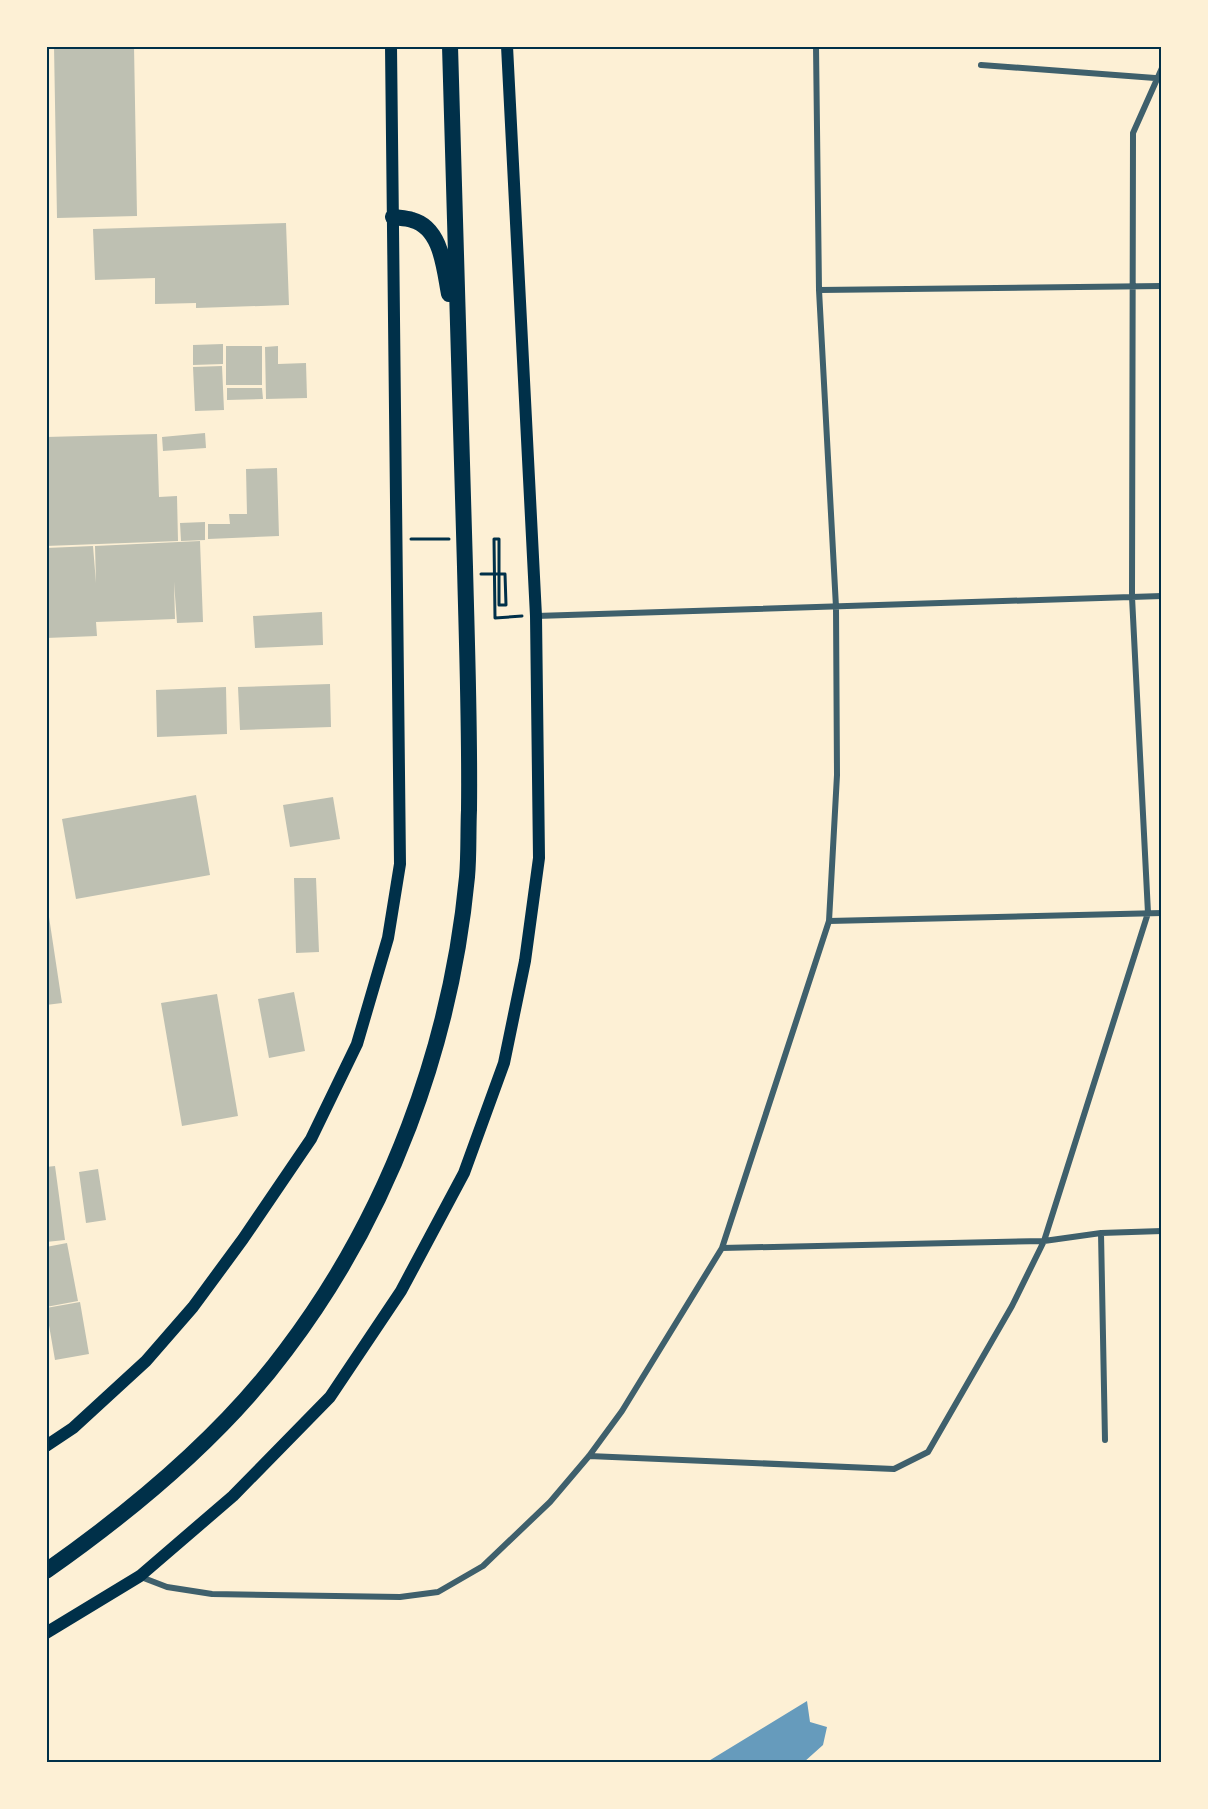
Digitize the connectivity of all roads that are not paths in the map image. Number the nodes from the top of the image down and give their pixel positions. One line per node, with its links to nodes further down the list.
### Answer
1 (391, 46): 8 (main road)
2 (450, 46): 12 (highway)
3 (507, 46): 16 (main road)
4 (816, 46): 11 (street)
5 (981, 64): 7 (street)
6 (1161, 68): 7 (street)
7 (1155, 78): 10 (street)
8 (393, 217): 12 (highway); 25 (main road)
9 (1161, 286): 10 (street)
10 (1131, 288): 11 (street); 14 (street)
11 (819, 290): 15 (street)
12 (460, 352): 27 (highway)
13 (1161, 596): 14 (street)
14 (1132, 597): 15 (street); 17 (street)
15 (836, 606): 16 (street); 19 (street)
16 (536, 616): 28 (main road)
17 (1148, 913): 18 (street); 19 (street); 22 (street)
18 (1161, 913)
19 (829, 921): 23 (street)
20 (1161, 1231): 21 (street)
21 (1101, 1233): 22 (street); 24 (street)
22 (1044, 1240): 23 (street); 26 (street)
23 (722, 1248): 26 (street)
24 (1106, 1440)
25 (46, 1446)
26 (589, 1455): 28 (street)
27 (46, 1571)
28 (140, 1576): 29 (main road)
29 (46, 1633)

